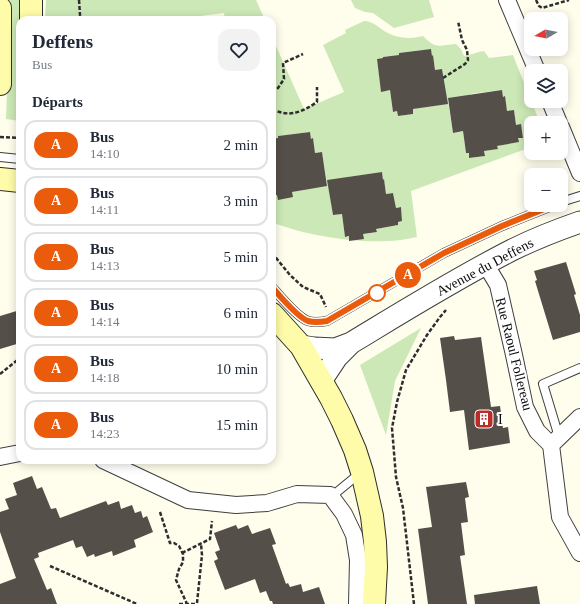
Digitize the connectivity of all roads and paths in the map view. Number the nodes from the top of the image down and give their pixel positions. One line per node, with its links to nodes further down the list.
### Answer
1 (31, 0): 7 (main road)
2 (80, 0): 8 (path)
3 (507, 0): 11 (street)
4 (536, 0): 5 (path)
5 (569, 0)
6 (0, 8): 13 (main road)
7 (31, 16)
8 (80, 16)
9 (458, 21): 12 (path)
10 (303, 54): 15 (path)
11 (534, 64)
12 (443, 78)
13 (0, 84)
14 (317, 87): 16 (path)
15 (276, 89)
16 (276, 112)
17 (0, 137): 18 (path)
18 (16, 138)
19 (568, 144): 22 (street)
20 (0, 157): 21 (lane)
21 (16, 159)
22 (580, 173)
23 (0, 179): 24 (main road)
24 (16, 181)
25 (580, 196): 26 (lane)
26 (568, 200)
27 (537, 212): 31 (lane, Avenue du Deffens)
28 (580, 222): 30 (street, Avenue du Deffens)
29 (276, 258): 33 (path)
30 (486, 264): 35 (street, Avenue du Deffens); 42 (street, Rue Raoul Follereau)
31 (276, 291)
32 (451, 306): 60 (path)
33 (326, 308)
34 (276, 318): 36 (main road)
35 (351, 343): 36 (street, Avenue du Deffens); 40 (street, Avenue du Deffens)
36 (301, 346): 40 (main road)
37 (16, 361): 39 (path)
38 (580, 368): 42 (lane)
39 (0, 374)
40 (321, 381): 46 (main road)
41 (580, 417): 42 (street)
42 (555, 441): 52 (street)
43 (16, 454): 44 (street)
44 (0, 457)
45 (111, 464): 47 (street)
46 (362, 472): 47 (lane); 59 (main road)
47 (330, 496): 58 (street)
48 (160, 512): 51 (path)
49 (212, 521): 50 (path)
50 (201, 544): 51 (path); 57 (path)
51 (182, 553): 56 (path)
52 (580, 553)
53 (50, 566): 54 (path)
54 (137, 604)
55 (179, 604): 56 (path)
56 (187, 604): 57 (path)
57 (197, 604)
58 (357, 604)
59 (374, 604)
60 (414, 604)

